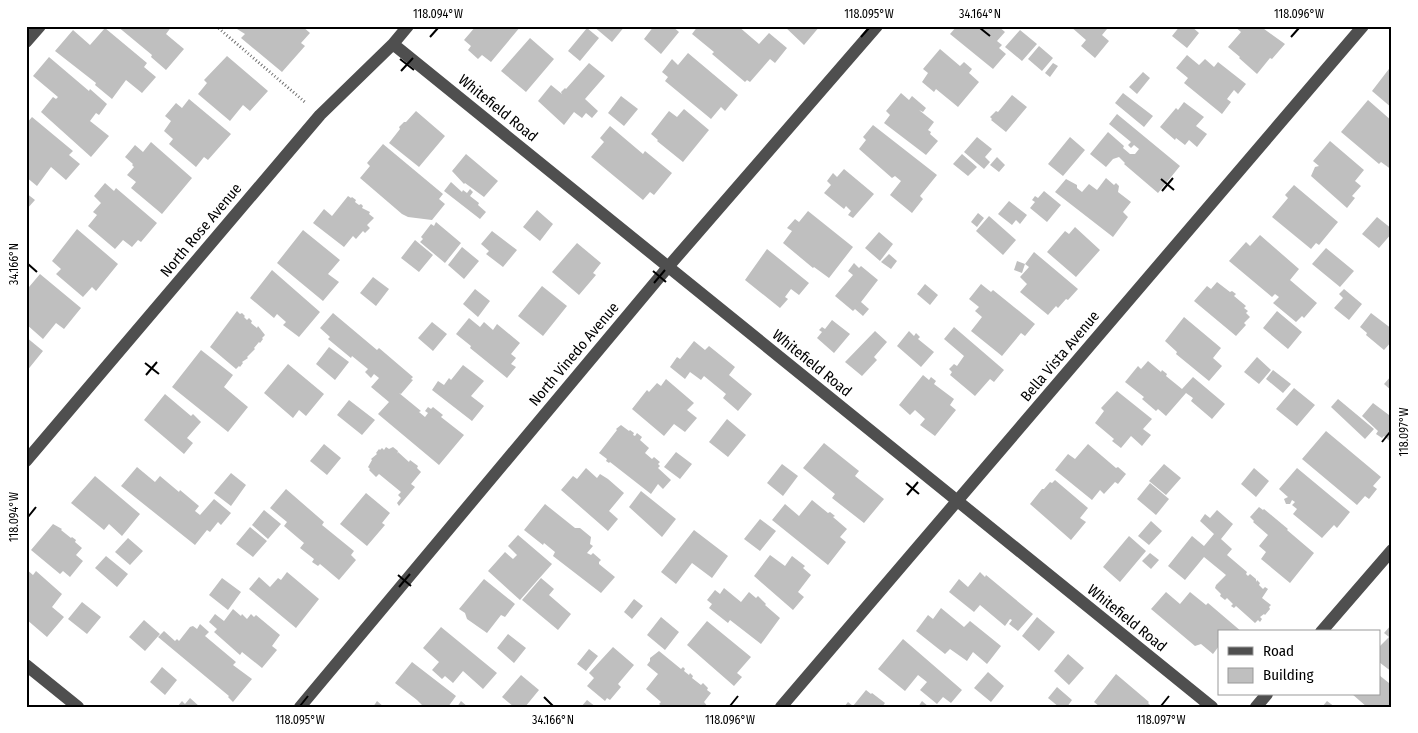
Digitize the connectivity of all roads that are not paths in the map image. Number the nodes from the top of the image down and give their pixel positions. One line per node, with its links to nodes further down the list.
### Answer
1 (40, 26): 5 (street)
2 (408, 26): 6 (street, North Rose Avenue)
3 (877, 26): 7 (street, North Vinedo Avenue)
4 (1363, 26): 9 (street, Bella Vista Avenue)
5 (26, 42)
6 (393, 44): 7 (street, Whitefield Road); 8 (street, North Rose Avenue)
7 (668, 267): 9 (street, Whitefield Road); 15 (street, North Vinedo Avenue)
8 (26, 461)
9 (958, 502): 16 (street, Bella Vista Avenue); 17 (street, Whitefield Road)
10 (1392, 550): 11 (street)
11 (1323, 630)
12 (26, 665): 14 (street)
13 (1265, 696): 18 (street)
14 (78, 707)
15 (300, 707)
16 (780, 707)
17 (1212, 707)
18 (1256, 707)

